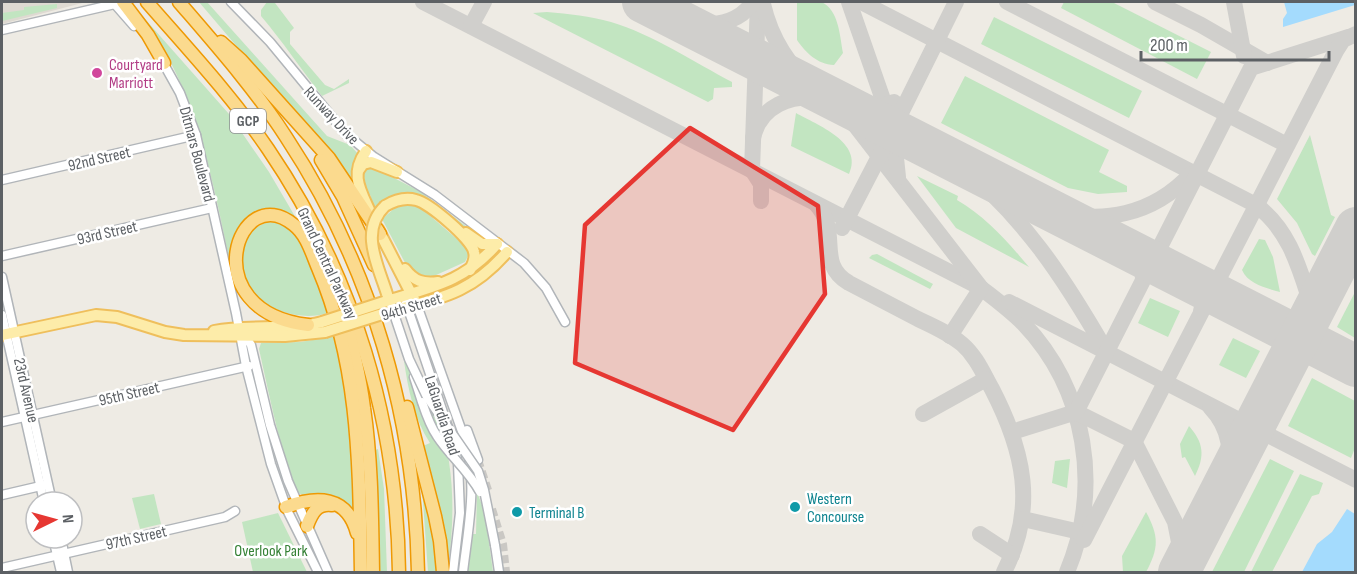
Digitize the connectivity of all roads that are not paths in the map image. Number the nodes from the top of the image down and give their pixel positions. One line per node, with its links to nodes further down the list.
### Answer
1 (117, 2): 6 (street); 7 (highway)
2 (147, 2): 19 (highway, Grand Central Parkway / GCP)
3 (179, 2): 5 (highway, Grand Central Parkway / GCP)
4 (231, 2): 10 (street, Runway Drive)
5 (189, 14): 8 (highway); 25 (highway, Grand Central Parkway / GCP)
6 (2, 30)
7 (164, 63): 9 (street, Ditmars Boulevard)
8 (267, 90): 16 (highway); 26 (highway, bridge)
9 (196, 135): 13 (street, 92nd Street); 14 (street, Ditmars Boulevard)
10 (366, 151): 11 (street, Runway Drive); 12 (main road)
11 (397, 172): 12 (main road); 17 (street, Runway Drive)
12 (357, 178): 16 (main road)
13 (2, 180)
14 (212, 208): 20 (street, 93rd Street); 31 (street, Ditmars Boulevard)
15 (441, 216): 17 (main road); 22 (main road); 26 (main road, bridge)
16 (380, 234): 21 (main road)
17 (497, 244): 18 (street, Runway Drive); 22 (main road, 94th Street)
18 (507, 252): 26 (main road, 94th Street); 28 (street, Runway Drive)
19 (328, 255): 58 (highway); 59 (highway, Grand Central Parkway / GCP)
20 (2, 256)
21 (393, 256): 24 (main road); 26 (main road)
22 (470, 270): 24 (main road, 94th Street)
23 (2, 277): 32 (street, 23rd Avenue)
24 (456, 278): 26 (main road, 94th Street)
25 (364, 288): 60 (highway, Grand Central Parkway / GCP); 61 (highway)
26 (402, 301): 30 (main road, 94th Street, bridge); 33 (street, bridge); 36 (street, LaGuardia Road); 62 (street, LaGuardia Road)
27 (2, 315): 32 (street, 23rd Avenue)
28 (565, 322)
29 (308, 325): 30 (main road, 94th Street); 31 (main road, 94th Street); 57 (highway)
30 (323, 327): 31 (main road, 94th Street)
31 (241, 333): 32 (main road, 94th Street); 34 (street, Ditmars Boulevard); 35 (street, Ditmars Boulevard)
32 (7, 334): 37 (street, 23rd Avenue)
33 (409, 359): 43 (street, bridge); 64 (street, bridge)
34 (256, 364): 35 (street, 95th Street); 45 (street, Ditmars Boulevard)
35 (246, 366): 37 (street, 95th Street); 45 (street, Ditmars Boulevard)
36 (452, 404): 39 (street); 63 (street, LaGuardia Road)
37 (29, 416): 38 (street, 95th Street); 40 (street, 23rd Avenue)
38 (2, 422)
39 (478, 460)
40 (44, 485): 41 (street, 23rd Avenue); 42 (street, 23rd Avenue); 44 (street)
41 (44, 490)
42 (46, 490)
43 (480, 492)
44 (2, 495)
45 (291, 505): 46 (highway); 48 (street, Ditmars Boulevard); 55 (street, Ditmars Boulevard)
46 (340, 507): 48 (highway); 57 (highway)
47 (235, 511): 51 (street, 97th Street)
48 (307, 526): 56 (street, Ditmars Boulevard)
49 (59, 550): 51 (street)
50 (61, 550): 51 (street)
51 (61, 555): 52 (street, 97th Street); 53 (street); 54 (street)
52 (2, 568)
53 (61, 573)
54 (68, 573)
55 (318, 573)
56 (328, 573)
57 (361, 573)
58 (373, 573)
59 (399, 573)
60 (418, 573)
61 (443, 573)
62 (453, 573)
63 (463, 573)
64 (499, 573)

